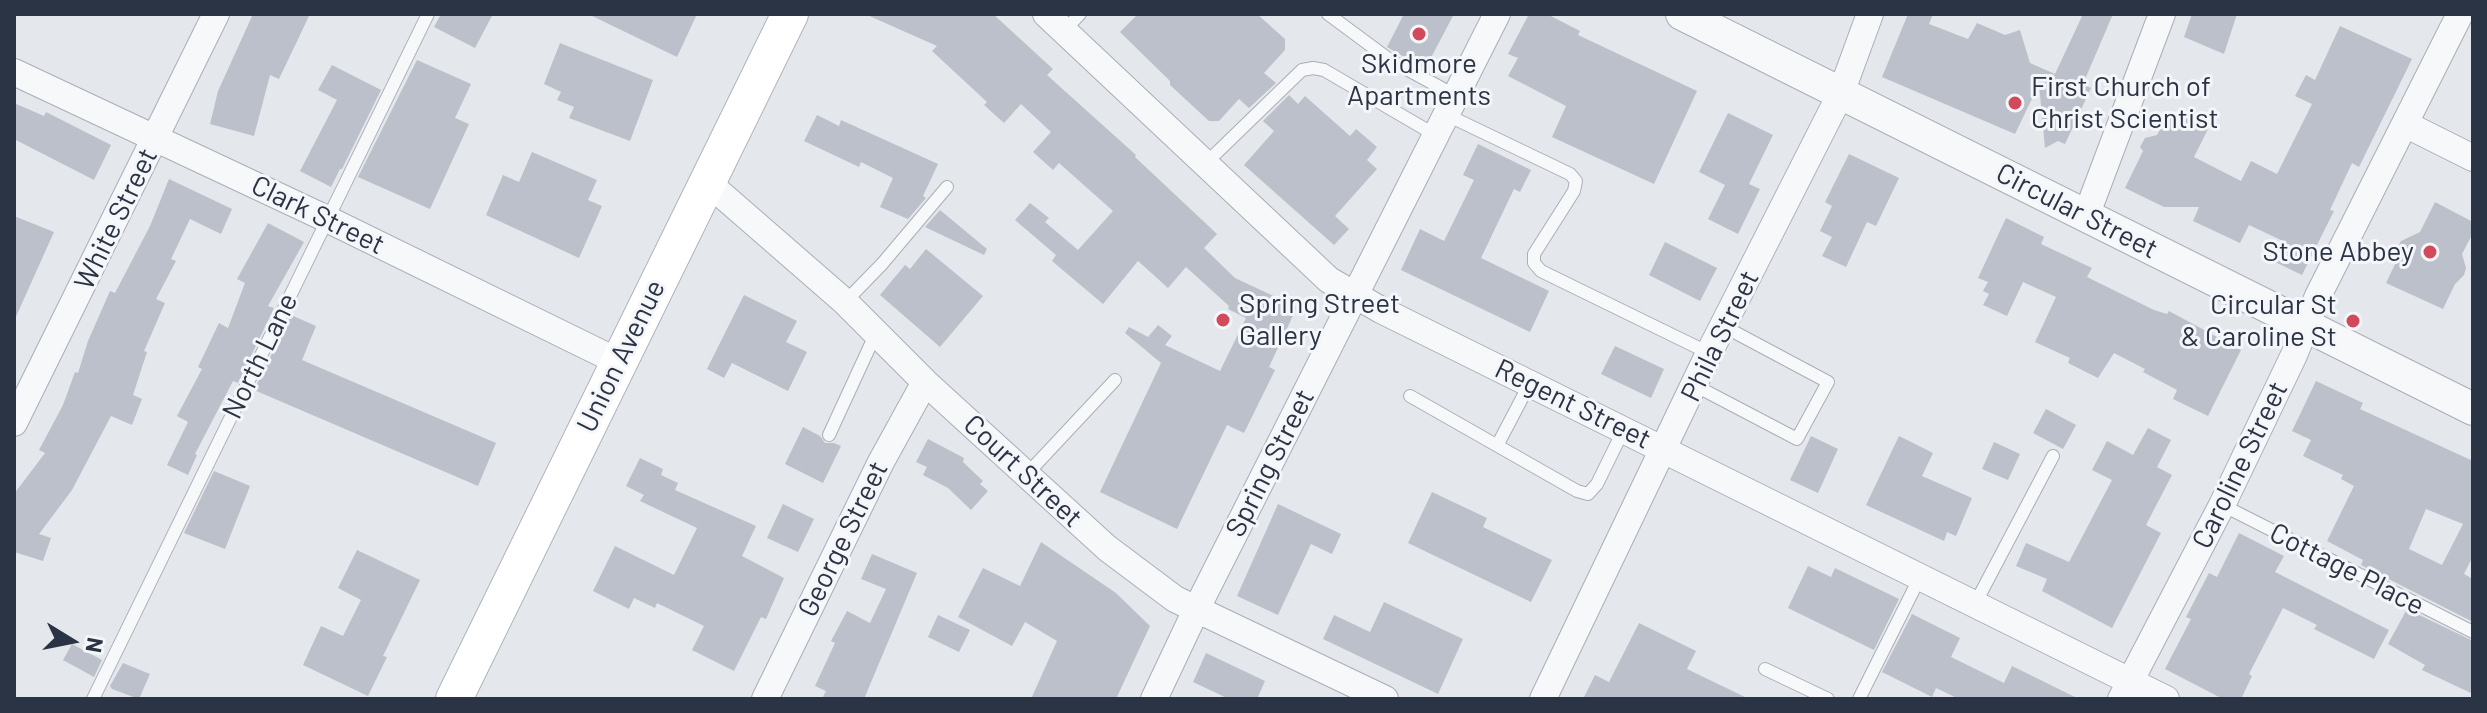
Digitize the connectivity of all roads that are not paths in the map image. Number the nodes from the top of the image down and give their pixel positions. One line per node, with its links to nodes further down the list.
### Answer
1 (216, 14): 15 (street, White Street)
2 (428, 14): 21 (lane, North Lane)
3 (790, 14): 18 (main road, Union Avenue)
4 (1328, 14): 13 (lane)
5 (1497, 14): 13 (street, Spring Street)
6 (1682, 14): 12 (street, Circular Street)
7 (1870, 14): 12 (street, Phila Street)
8 (2162, 14): 20 (street)
9 (2460, 14): 14 (street, Caroline Street)
10 (1063, 20): 17 (street, Regent Street)
11 (14, 72): 15 (street, Clark Street)
12 (1841, 93): 20 (street, Circular Street); 25 (street, Phila Street)
13 (1447, 116): 17 (lane); 22 (street, Spring Street); 27 (lane)
14 (2405, 124): 16 (street); 24 (street, Caroline Street)
15 (156, 137): 21 (street, Clark Street); 35 (street, White Street)
16 (2473, 158)
17 (1204, 164): 22 (street, Regent Street)
18 (706, 181): 23 (street, Court Street); 28 (main road, Union Avenue)
19 (947, 187): 23 (lane)
20 (2086, 216): 24 (street, Circular Street)
21 (327, 219): 28 (street, Clark Street); 49 (lane, North Lane)
22 (1354, 295): 31 (street, Regent Street); 45 (street, Spring Street)
23 (845, 302): 26 (street, Court Street)
24 (2306, 325): 34 (street, Circular Street); 42 (street, Caroline Street)
25 (1723, 326): 27 (street, Phila Street); 32 (lane)
26 (876, 333): 30 (street, Court Street); 37 (lane)
27 (1709, 353): 32 (street, Phila Street)
28 (619, 362): 50 (main road, Union Avenue)
29 (1115, 380): 41 (lane)
30 (925, 382): 41 (street, Court Street); 51 (street, George Street)
31 (1530, 383): 36 (street, Regent Street); 38 (lane)
32 (1694, 385): 39 (street, Phila Street)
33 (1410, 396): 38 (lane)
34 (2473, 409)
35 (14, 423)
36 (1624, 429): 38 (lane); 39 (street, Regent Street)
37 (829, 435)
38 (1498, 444)
39 (1665, 449): 43 (street, Regent Street); 54 (street, Phila Street)
40 (2053, 456): 44 (lane)
41 (1027, 474): 45 (street, Court Street)
42 (2222, 505): 46 (lane, Cottage Place); 48 (street, Caroline Street)
43 (1920, 577): 44 (street, Regent Street); 56 (lane)
44 (1975, 604): 48 (street, Regent Street)
45 (1197, 608): 52 (street, Spring Street); 53 (street, Court Street)
46 (2473, 632)
47 (1765, 669): 55 (lane)
48 (2125, 690): 57 (street, Regent Street)
49 (93, 699)
50 (454, 699)
51 (765, 699)
52 (1154, 699)
53 (1385, 699)
54 (1543, 699)
55 (1828, 699)
56 (1859, 699)
57 (2166, 699)

